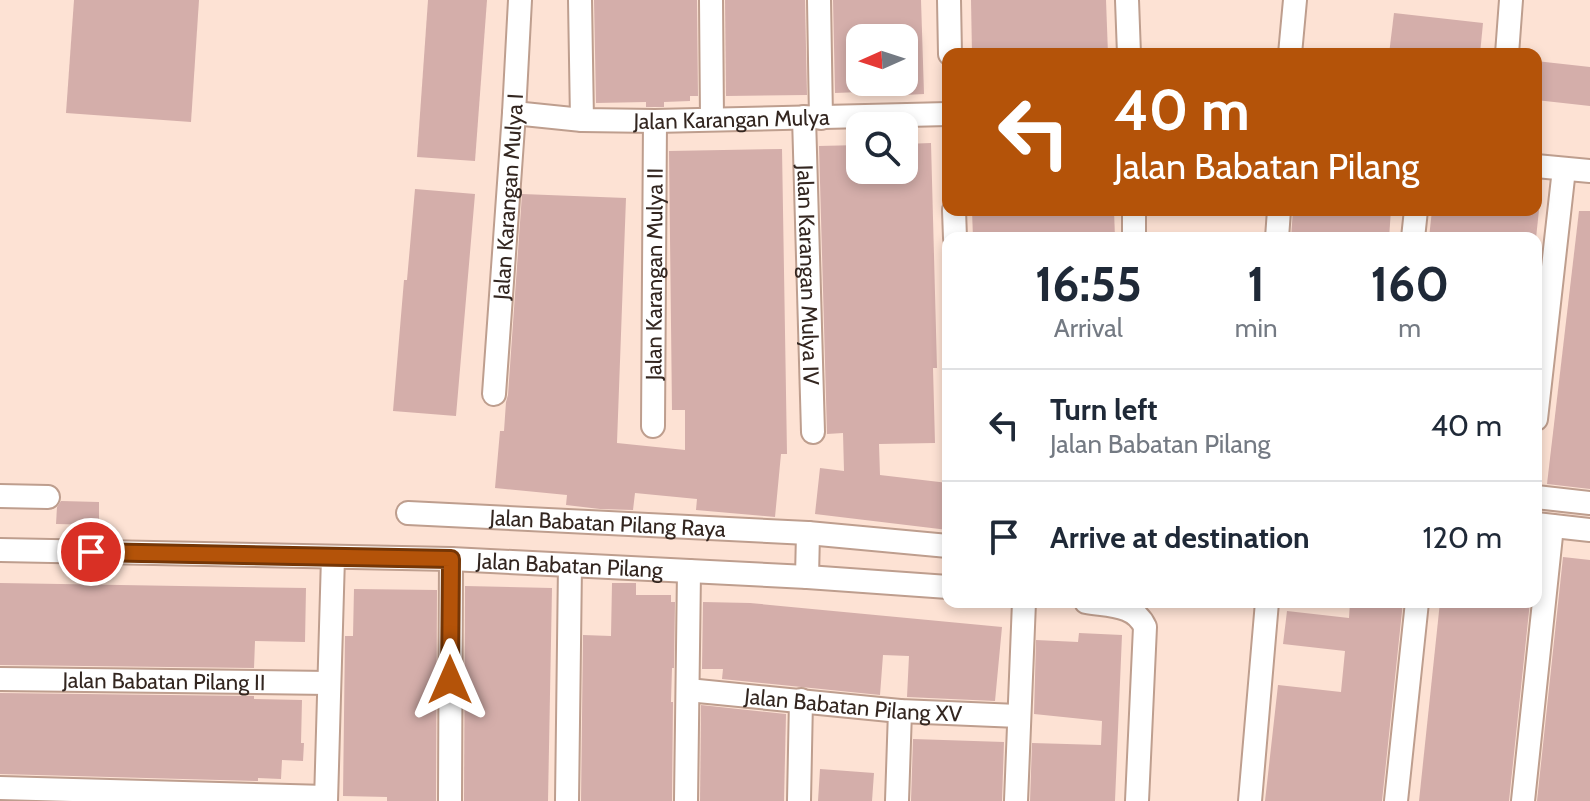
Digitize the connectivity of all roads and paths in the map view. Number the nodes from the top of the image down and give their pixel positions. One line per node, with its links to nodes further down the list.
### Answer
1 (520, 0): 13 (street, Jalan Karangan Mulya I)
2 (580, 0): 17 (street)
3 (711, 0): 16 (street)
4 (819, 0): 15 (street, Jalan Karangan Mulya IV)
5 (949, 0): 9 (street)
6 (1127, 0): 10 (street)
7 (1295, 0): 11 (street)
8 (1511, 0): 12 (street)
9 (950, 48)
10 (1129, 48)
11 (1291, 48)
12 (1507, 48)
13 (514, 113): 17 (street, Jalan Karangan Mulya); 23 (street, Jalan Karangan Mulya I)
14 (942, 114): 15 (street, Jalan Karangan Mulya)
15 (812, 118): 16 (street, Jalan Karangan Mulya); 25 (street, Jalan Karangan Mulya IV)
16 (712, 119): 18 (street, Jalan Karangan Mulya)
17 (582, 120): 18 (street, Jalan Karangan Mulya)
18 (655, 121): 24 (street, Jalan Karangan Mulya II)
19 (1542, 167): 20 (street)
20 (1564, 169): 21 (street); 22 (street)
21 (1590, 171)
22 (1542, 365)
23 (494, 394)
24 (653, 426)
25 (813, 432)
26 (0, 496): 27 (street)
27 (48, 497)
28 (1542, 498): 29 (street)
29 (1590, 503)
30 (408, 513): 36 (street, Jalan Babatan Pilang Raya)
31 (1544, 525): 32 (street); 35 (street)
32 (1590, 530)
33 (942, 546): 36 (street, Jalan Babatan Pilang Raya)
34 (0, 550): 37 (street, Jalan Babatan Pilang)
35 (1542, 551)
36 (808, 554): 40 (street, Jalan Babatan Pilang); 41 (street, Jalan Babatan Pilang)
37 (333, 557): 38 (street, Jalan Babatan Pilang); 48 (street)
38 (451, 559): 39 (street, Jalan Babatan Pilang); 55 (street)
39 (570, 565): 40 (street, Jalan Babatan Pilang); 56 (street)
40 (689, 571): 49 (street)
41 (942, 586)
42 (1024, 608): 52 (street)
43 (1119, 608): 61 (street)
44 (1266, 608): 62 (street)
45 (1416, 608): 63 (street)
46 (1538, 608): 64 (street)
47 (0, 679): 48 (street, Jalan Babatan Pilang II)
48 (329, 683): 54 (street)
49 (688, 690): 50 (street, Jalan Babatan Pilang XV); 57 (street)
50 (801, 700): 51 (street, Jalan Babatan Pilang XV); 58 (street)
51 (900, 711): 52 (street, Jalan Babatan Pilang XV); 59 (street)
52 (1019, 716): 60 (street)
53 (0, 788): 54 (street)
54 (326, 799)
55 (450, 801)
56 (567, 801)
57 (686, 801)
58 (799, 801)
59 (897, 801)
60 (1016, 801)
61 (1137, 801)
62 (1250, 801)
63 (1396, 801)
64 (1523, 801)

